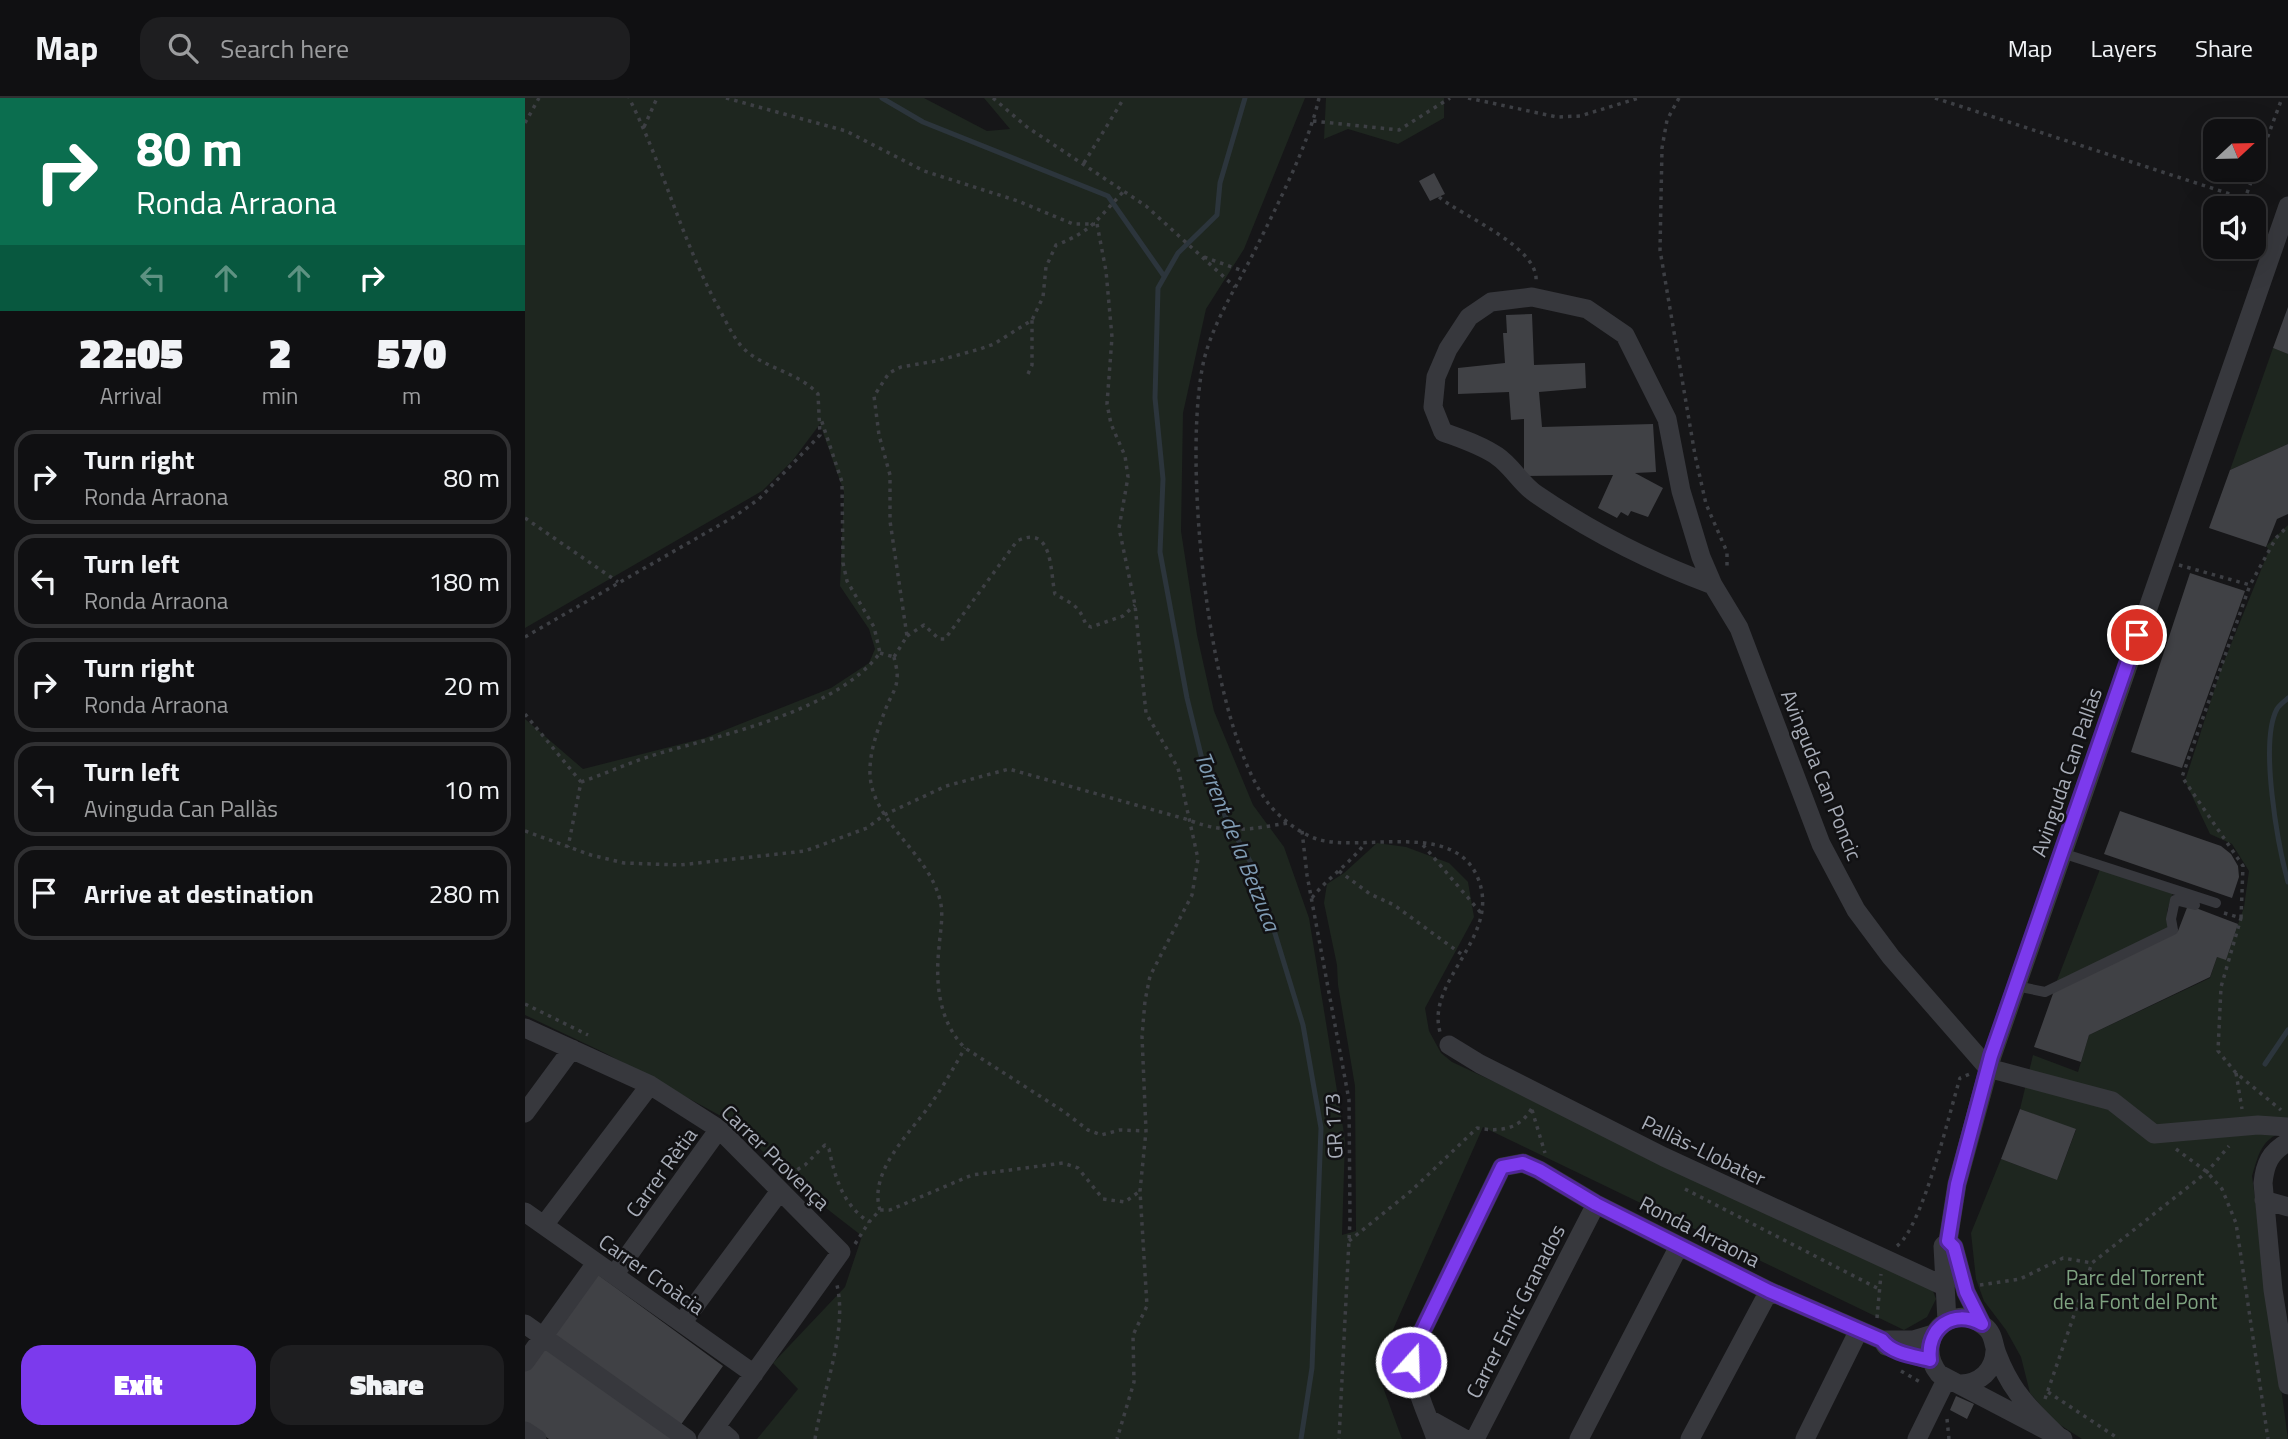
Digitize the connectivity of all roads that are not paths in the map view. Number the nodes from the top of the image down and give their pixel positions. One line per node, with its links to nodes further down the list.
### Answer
1 (2288, 206): 3 (street, Avinguda Can Pallàs)
2 (1720, 580): 2 (street, Avinguda Can Poncic); 10 (street, Avinguda Can Poncic)
3 (2062, 853): 4 (lane); 6 (street, Avinguda Can Pallàs)
4 (2216, 904)
5 (2195, 905): 6 (lane)
6 (2016, 986): 10 (street, Avinguda Can Pallàs)
7 (525, 1028): 9 (street, Carrer Provença)
8 (1449, 1045): 25 (street, Pallàs-Llobater)
9 (572, 1049): 11 (street, Carrer Provença); 12 (street)
10 (1988, 1068): 13 (street); 25 (street, Avinguda Can Pallàs)
11 (650, 1085): 14 (street, Carrer Provença); 21 (street)
12 (525, 1112)
13 (2288, 1127)
14 (719, 1129): 16 (street, Carrer Provença); 24 (street, Carrer Rètia)
15 (2288, 1142): 17 (street)
16 (780, 1191): 28 (street); 37 (street, Carrer Provença)
17 (2264, 1200): 19 (street); 27 (street)
18 (1596, 1204): 22 (street, Ronda Arraona); 40 (street, Ronda Arraona); 49 (street, Carrer Enric Granados)
19 (2288, 1207)
20 (525, 1212): 21 (street, Carrer Croàcia)
21 (544, 1225): 23 (street, Carrer Croàcia)
22 (1679, 1246): 26 (street, Ronda Arraona); 50 (street)
23 (596, 1263): 24 (street, Carrer Croàcia); 32 (street)
24 (614, 1275): 28 (street, Carrer Croàcia)
25 (1954, 1287): 30 (street, Avinguda Can Pallàs); 31 (street, Avinguda Can Pallàs)
26 (1769, 1291): 33 (street, Ronda Arraona); 51 (street)
27 (2281, 1292): 39 (street)
28 (682, 1323): 37 (street, Carrer Croàcia)
29 (525, 1324): 32 (street)
30 (1982, 1324): 31 (street, Ronda Arraona); 34 (street)
31 (1940, 1328): 33 (street, Ronda Arraona); 35 (street)
32 (543, 1336): 36 (street); 46 (street)
33 (1872, 1336): 35 (street, Ronda Arraona); 52 (street)
34 (1995, 1351): 38 (street); 44 (street)
35 (1930, 1360): 38 (street)
36 (525, 1362)
37 (754, 1374): 43 (street)
38 (1953, 1382): 41 (street); 44 (street)
39 (2288, 1385)
40 (1429, 1419): 47 (street); 48 (street)
41 (1929, 1430): 53 (street)
42 (525, 1431): 45 (street)
43 (717, 1435)
44 (2060, 1437)
45 (537, 1439)
46 (687, 1439)
47 (1436, 1439)
48 (1465, 1439)
49 (1475, 1439)
50 (1579, 1439)
51 (1690, 1439)
52 (1805, 1439)
53 (1917, 1439)

